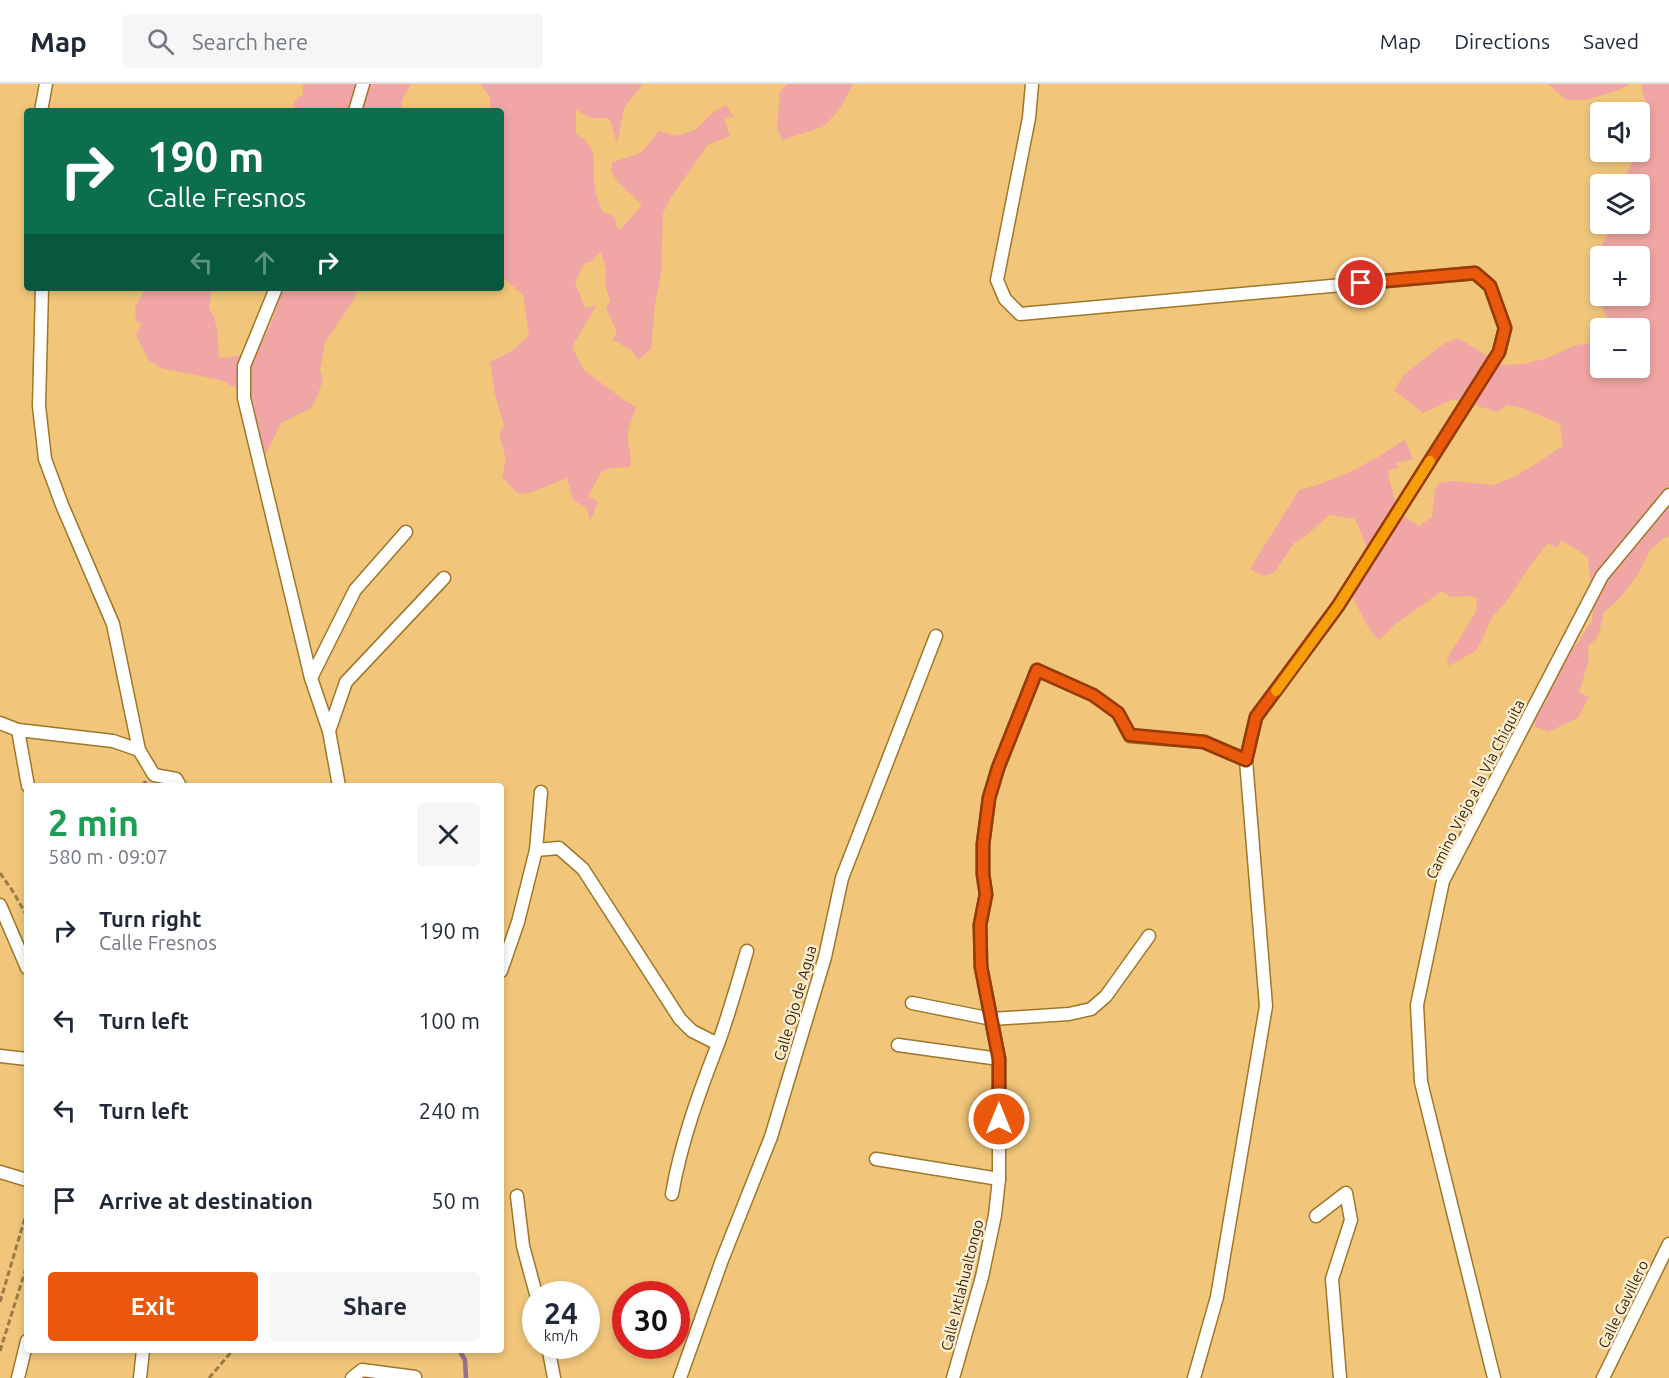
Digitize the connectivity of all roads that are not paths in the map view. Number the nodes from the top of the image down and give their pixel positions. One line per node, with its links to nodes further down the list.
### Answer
1 (46, 84): 4 (street)
2 (363, 84): 5 (street)
3 (1032, 84): 17 (street)
4 (42, 108)
5 (356, 108)
6 (42, 291): 16 (street)
7 (275, 291): 12 (street)
8 (1669, 495): 56 (street, Camino Viejo a la Vía Chiquita)
9 (406, 532): 12 (street)
10 (444, 578): 15 (street)
11 (936, 636): 52 (street, Calle Ojo de Agua)
12 (311, 678): 15 (street)
13 (0, 723): 14 (street)
14 (18, 730): 16 (street); 18 (street)
15 (329, 731): 20 (street)
16 (139, 750): 19 (street)
17 (1246, 760): 29 (street, Calle Ixtlahualtongo); 54 (street)
18 (27, 783)
19 (178, 783)
20 (338, 783)
21 (541, 792): 22 (street)
22 (536, 850): 27 (street); 30 (street)
23 (0, 905): 26 (street)
24 (1149, 936): 29 (street)
25 (747, 951): 30 (street)
26 (24, 961)
27 (504, 962)
28 (912, 1003): 29 (street)
29 (992, 1019): 34 (street, Calle Ixtlahualtongo)
30 (718, 1044): 39 (street)
31 (898, 1045): 34 (street)
32 (0, 1056): 33 (street)
33 (24, 1059)
34 (999, 1059): 38 (street, Calle Ixtlahualtongo)
35 (876, 1160): 38 (street)
36 (0, 1172): 37 (street)
37 (24, 1179)
38 (999, 1179): 53 (street, Calle Ixtlahualtongo)
39 (672, 1194)
40 (517, 1196): 43 (street)
41 (1316, 1216): 55 (street)
42 (1669, 1244): 57 (street, Calle Gavillero)
43 (532, 1281)
44 (24, 1353): 48 (street)
45 (143, 1353): 49 (street)
46 (551, 1359): 51 (street)
47 (415, 1377): 50 (street)
48 (18, 1378)
49 (140, 1378)
50 (352, 1378)
51 (554, 1378)
52 (680, 1378)
53 (953, 1378)
54 (1194, 1378)
55 (1340, 1378)
56 (1494, 1378)
57 (1604, 1378)

